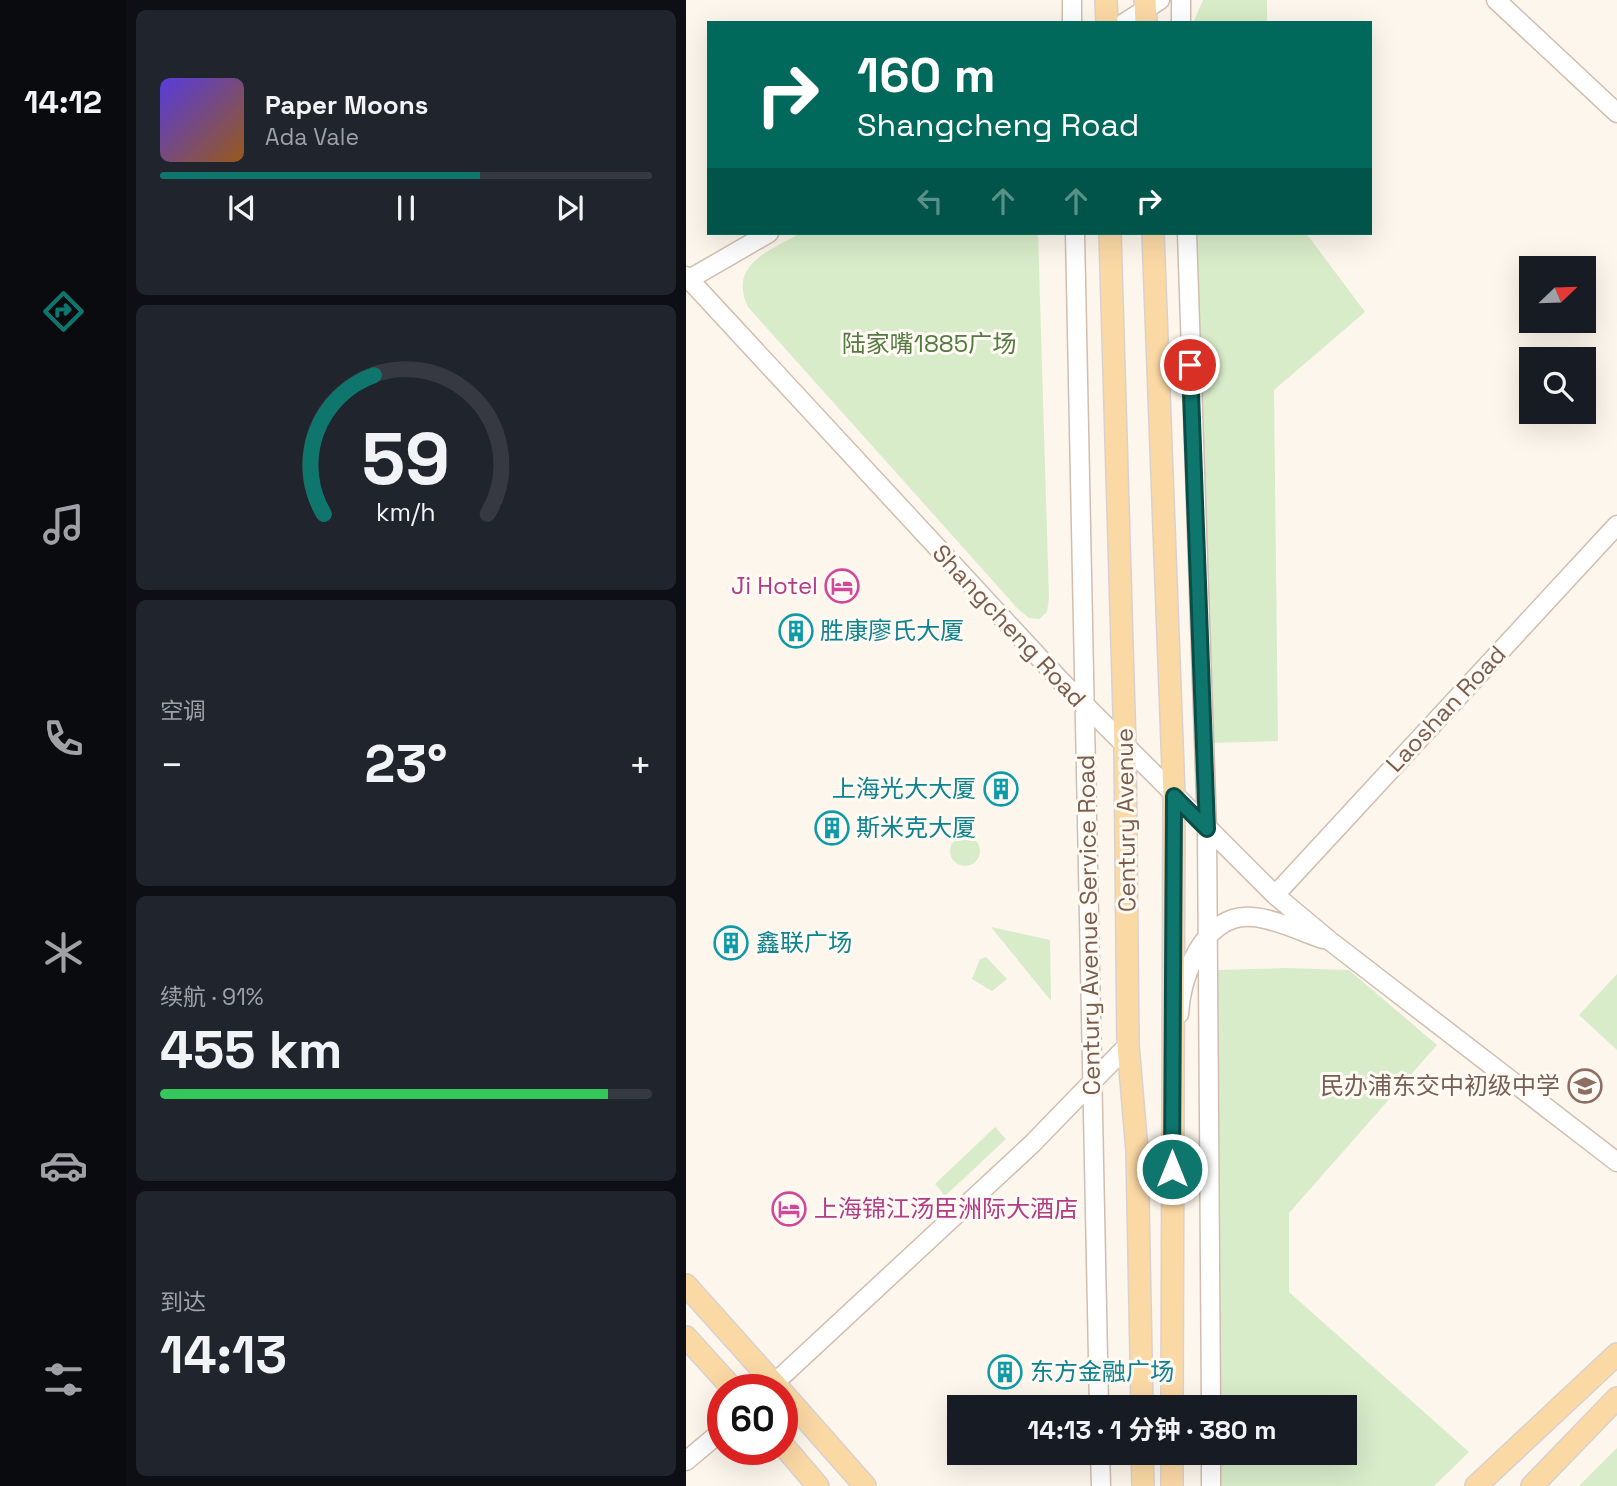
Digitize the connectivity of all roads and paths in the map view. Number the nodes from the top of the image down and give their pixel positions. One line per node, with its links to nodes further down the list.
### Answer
1 (1072, 0): 6 (street)
2 (1106, 0): 7 (main road)
3 (1181, 0): 9 (street)
4 (1496, 0): 10 (street)
5 (1149, 8): 8 (street)
6 (1072, 21)
7 (1107, 21)
8 (1127, 21)
9 (1181, 21)
10 (1617, 113)
11 (765, 235): 16 (street)
12 (1075, 235): 18 (street, Century Avenue Service Road)
13 (1110, 235): 19 (main road, Century Avenue)
14 (1153, 235): 20 (main road, Century Avenue)
15 (1187, 235): 21 (street)
16 (687, 279): 18 (street, Shangcheng Road)
17 (1617, 525): 22 (street, Laoshan Road)
18 (1085, 706): 19 (street, Shangcheng Road); 26 (street, Century Avenue Service Road)
19 (1125, 747): 20 (street, Shangcheng Road); 25 (main road, Century Avenue)
20 (1174, 796): 21 (street, Shangcheng Road); 28 (main road, Century Avenue)
21 (1207, 829): 22 (street, Shangcheng Road); 23 (street)
22 (1275, 895): 24 (street, Shangcheng Road)
23 (1209, 936): 24 (street); 28 (street); 38 (street)
24 (1330, 941): 27 (street, Shangcheng Road)
25 (1128, 1045): 26 (street); 36 (main road, Century Avenue)
26 (1091, 1083): 34 (street); 35 (street, Century Avenue Service Road)
27 (1617, 1162)
28 (1172, 1195): 37 (main road, Century Avenue)
29 (686, 1285): 33 (main road)
30 (686, 1336): 32 (main road)
31 (1617, 1354): 41 (main road)
32 (720, 1374)
33 (763, 1374)
34 (792, 1374)
35 (1099, 1395)
36 (1142, 1395)
37 (1172, 1395)
38 (1211, 1395)
39 (1617, 1398): 57 (main road)
40 (798, 1413): 50 (main road)
41 (1530, 1438): 55 (main road); 56 (main road)
42 (707, 1443): 43 (street)
43 (686, 1461)
44 (798, 1463): 49 (main road)
45 (1100, 1465): 51 (street)
46 (1142, 1465): 52 (main road)
47 (1172, 1465): 53 (main road)
48 (1211, 1465): 54 (street)
49 (818, 1486)
50 (866, 1486)
51 (1101, 1486)
52 (1143, 1486)
53 (1172, 1486)
54 (1211, 1486)
55 (1476, 1486)
56 (1486, 1486)
57 (1534, 1486)

